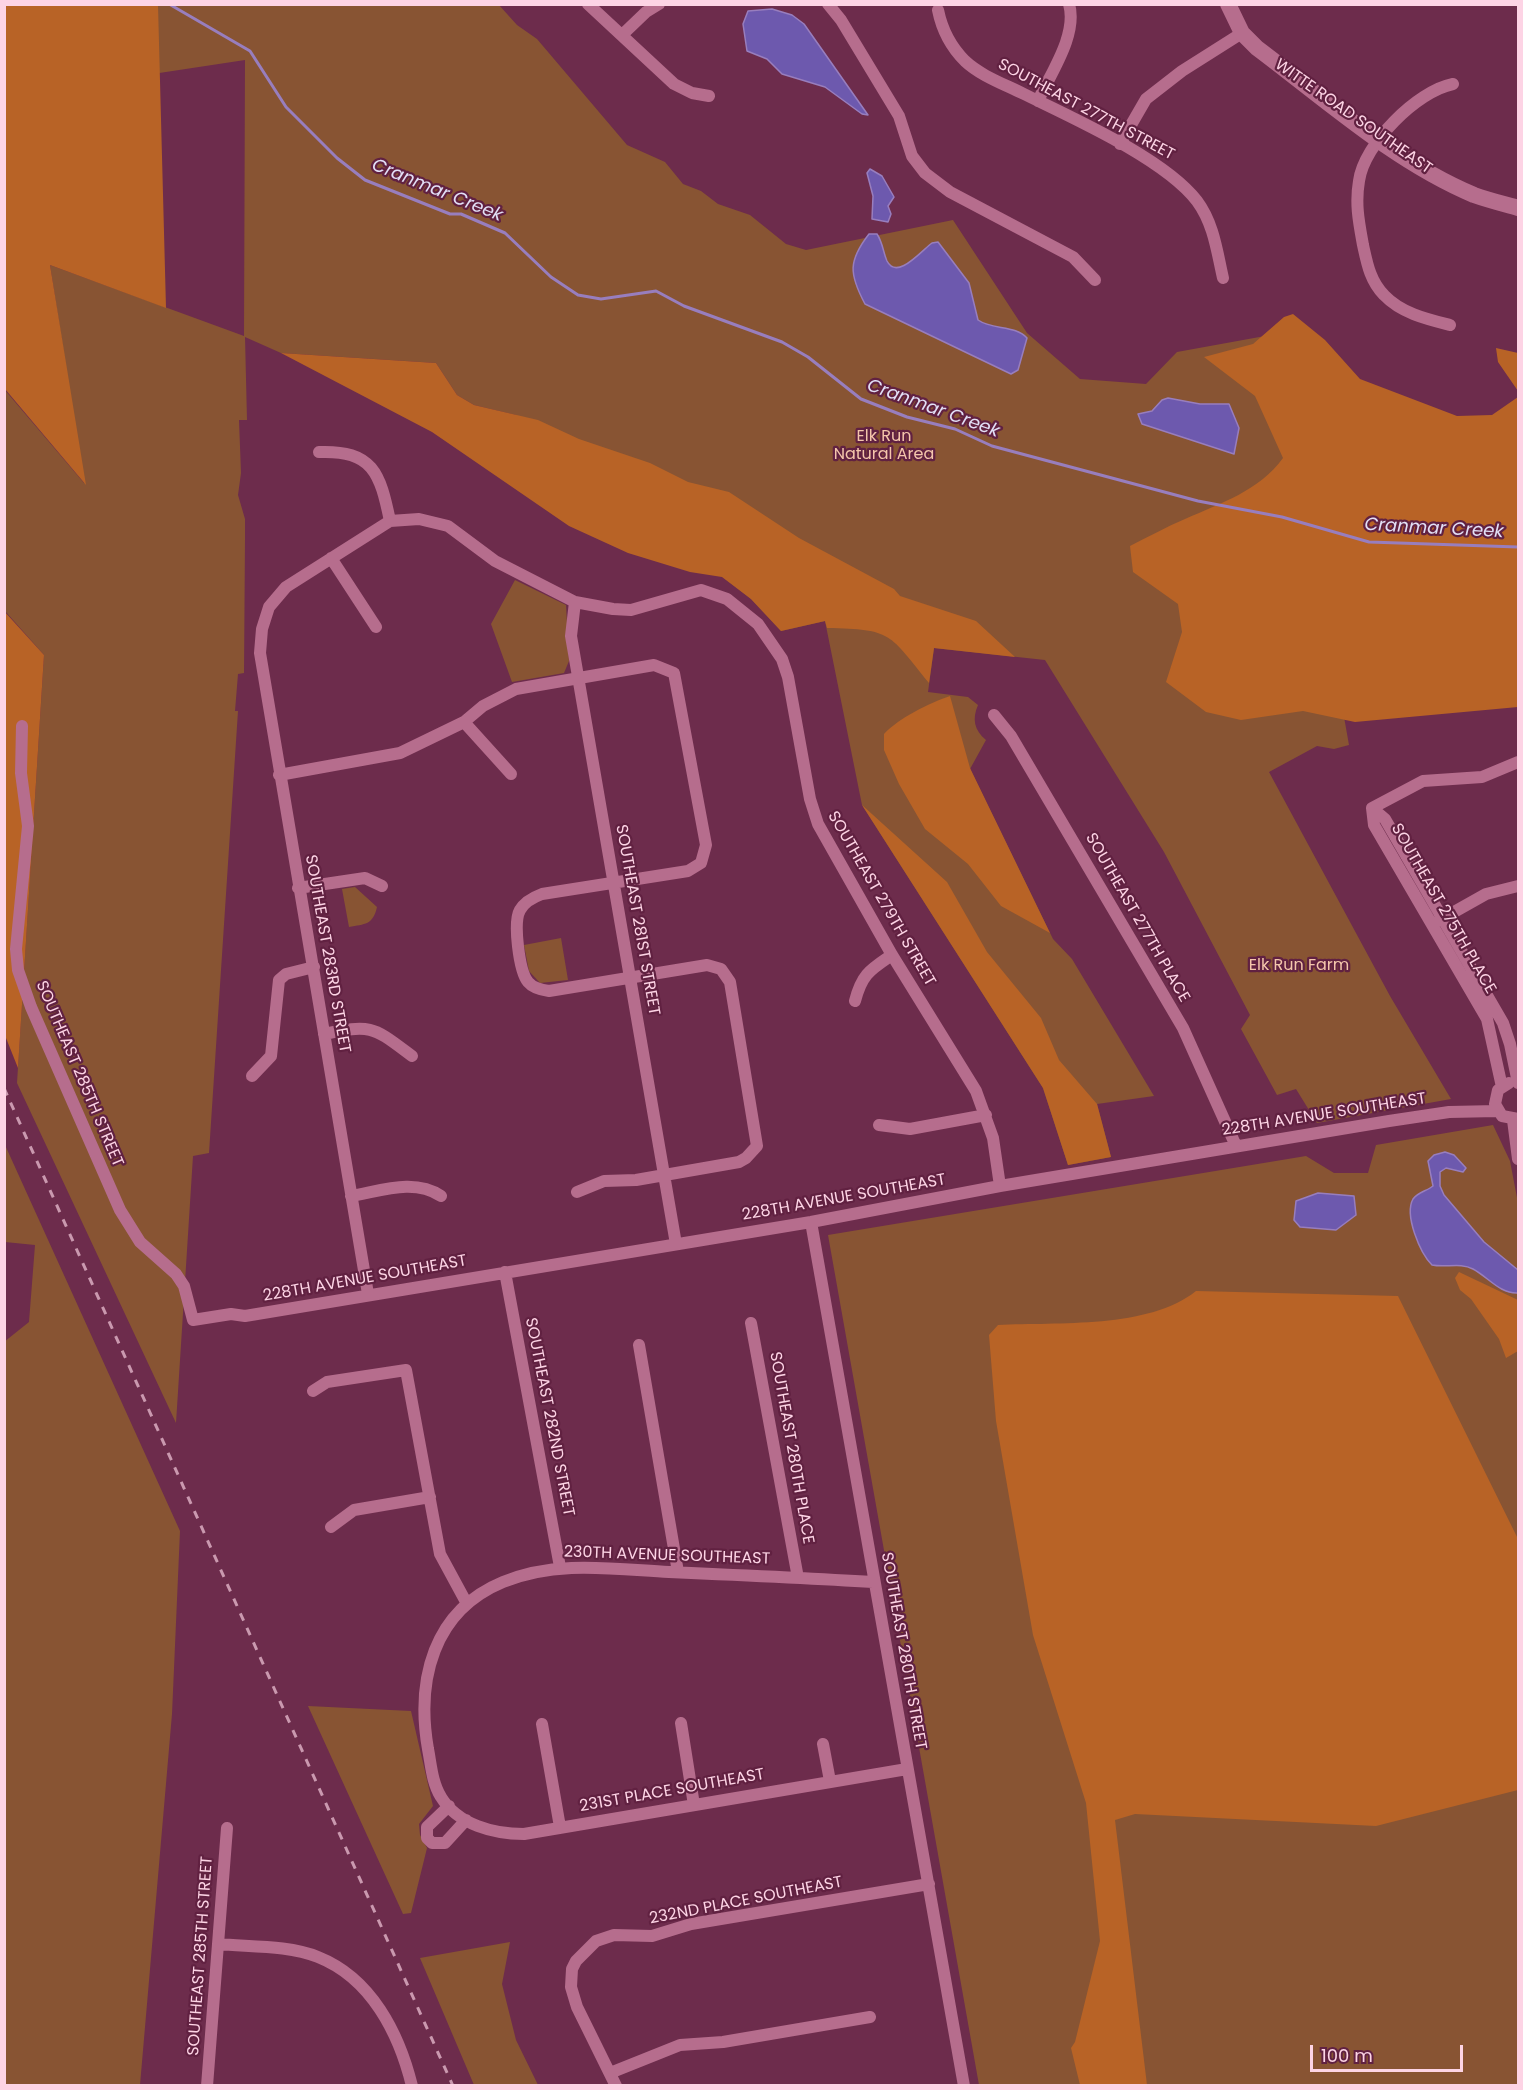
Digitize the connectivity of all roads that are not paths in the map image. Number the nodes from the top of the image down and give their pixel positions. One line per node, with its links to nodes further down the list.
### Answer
1 (588, 4): 8 (street)
2 (659, 4): 8 (street)
3 (828, 4): 16 (street)
4 (1069, 4): 11 (street)
5 (1228, 4): 7 (street, WITTE ROAD SOUTHEAST)
6 (938, 10): 11 (street, SOUTHEAST 277TH STREET)
7 (1242, 33): 12 (street, WITTE ROAD SOUTHEAST); 13 (street)
8 (622, 35): 10 (street)
9 (1453, 84): 12 (street)
10 (709, 96)
11 (1038, 101): 13 (street, SOUTHEAST 277TH STREET)
12 (1380, 139): 14 (street, WITTE ROAD SOUTHEAST); 17 (street)
13 (1120, 144): 15 (street, SOUTHEAST 277TH STREET)
14 (1518, 208)
15 (1223, 278)
16 (1095, 280)
17 (1450, 325)
18 (319, 452): 19 (street)
19 (390, 521): 20 (street); 21 (street)
20 (331, 558): 22 (street); 29 (street, SOUTHEAST 283RD STREET)
21 (575, 602): 23 (street, SOUTHEAST 281ST STREET); 37 (street, SOUTHEAST 279TH STREET)
22 (376, 627)
23 (578, 677): 25 (street); 31 (street, SOUTHEAST 281ST STREET); 31 (street)
24 (994, 715): 51 (street, SOUTHEAST 277TH PLACE)
25 (464, 722): 28 (street); 29 (street)
26 (22, 726): 62 (street, SOUTHEAST 285TH STREET)
27 (1518, 762): 30 (street)
28 (511, 774)
29 (279, 775): 34 (street, SOUTHEAST 283RD STREET)
30 (1372, 808): 35 (street, SOUTHEAST 275TH PLACE); 36 (street, SOUTHEAST 275TH PLACE)
31 (614, 884): 39 (street, SOUTHEAST 281ST STREET); 39 (street)
32 (382, 886): 34 (street)
33 (1518, 886): 35 (street)
34 (298, 888): 38 (street, SOUTHEAST 283RD STREET)
35 (1443, 919): 36 (street); 44 (street, SOUTHEAST 275TH PLACE)
36 (1431, 925): 45 (street, SOUTHEAST 275TH PLACE)
37 (892, 955): 40 (street); 48 (street, SOUTHEAST 279TH STREET)
38 (314, 967): 41 (street, SOUTHEAST 283RD STREET); 43 (street)
39 (630, 978): 53 (street, SOUTHEAST 281ST STREET); 53 (street)
40 (855, 1001)
41 (324, 1034): 42 (street); 56 (street, SOUTHEAST 283RD STREET)
42 (412, 1056)
43 (252, 1076)
44 (1518, 1083): 45 (street, 228TH AVENUE SOUTHEAST)
45 (1498, 1092): 46 (street, SOUTHEAST 275TH PLACE); 47 (street, 228TH AVENUE SOUTHEAST)
46 (1497, 1111): 47 (street, 228TH AVENUE SOUTHEAST); 49 (street)
47 (1449, 1112): 51 (street, 228TH AVENUE SOUTHEAST)
48 (986, 1115): 50 (street); 54 (street, SOUTHEAST 279TH STREET)
49 (1516, 1119): 52 (street)
50 (879, 1125)
51 (1236, 1146): 54 (street, 228TH AVENUE SOUTHEAST)
52 (1518, 1156)
53 (664, 1175): 55 (street); 59 (street, SOUTHEAST 281ST STREET)
54 (1000, 1186): 58 (street, 228TH AVENUE SOUTHEAST)
55 (577, 1192)
56 (351, 1196): 57 (street); 61 (street, SOUTHEAST 283RD STREET)
57 (441, 1196)
58 (811, 1222): 59 (street, 228TH AVENUE SOUTHEAST); 71 (street, SOUTHEAST 280TH STREET)
59 (676, 1244): 60 (street, 228TH AVENUE SOUTHEAST)
60 (505, 1272): 61 (street, 228TH AVENUE SOUTHEAST); 68 (street, SOUTHEAST 282ND STREET)
61 (368, 1294): 62 (street, 228TH AVENUE SOUTHEAST)
62 (245, 1316)
63 (751, 1323): 70 (street, SOUTHEAST 280TH PLACE)
64 (639, 1345): 69 (street)
65 (313, 1391): 66 (street)
66 (430, 1497): 67 (street); 72 (street)
67 (331, 1527)
68 (560, 1567): 69 (street, 230TH AVENUE SOUTHEAST); 72 (street, 230TH AVENUE SOUTHEAST)
69 (678, 1572): 70 (street, 230TH AVENUE SOUTHEAST)
70 (798, 1578): 71 (street, 230TH AVENUE SOUTHEAST)
71 (873, 1582): 76 (street, SOUTHEAST 280TH STREET)
72 (466, 1602): 79 (street)
73 (681, 1723): 78 (street)
74 (542, 1724): 81 (street)
75 (823, 1744): 77 (street)
76 (907, 1769): 77 (street, 231ST PLACE SOUTHEAST); 83 (street, SOUTHEAST 280TH STREET)
77 (830, 1781): 78 (street, 231ST PLACE SOUTHEAST)
78 (694, 1805): 81 (street, 231ST PLACE SOUTHEAST)
79 (449, 1806): 80 (street, 231ST PLACE SOUTHEAST); 80 (street)
80 (466, 1820): 81 (street, 231ST PLACE SOUTHEAST)
81 (560, 1827)
82 (227, 1828): 84 (street, SOUTHEAST 285TH STREET)
83 (930, 1884): 86 (street, 232ND PLACE SOUTHEAST); 90 (street, SOUTHEAST 280TH STREET)
84 (218, 1944): 87 (street, SOUTHEAST 285TH STREET); 88 (street)
85 (870, 2017): 86 (street)
86 (610, 2073): 89 (street)
87 (207, 2085)
88 (412, 2085)
89 (616, 2085)
90 (964, 2085)

